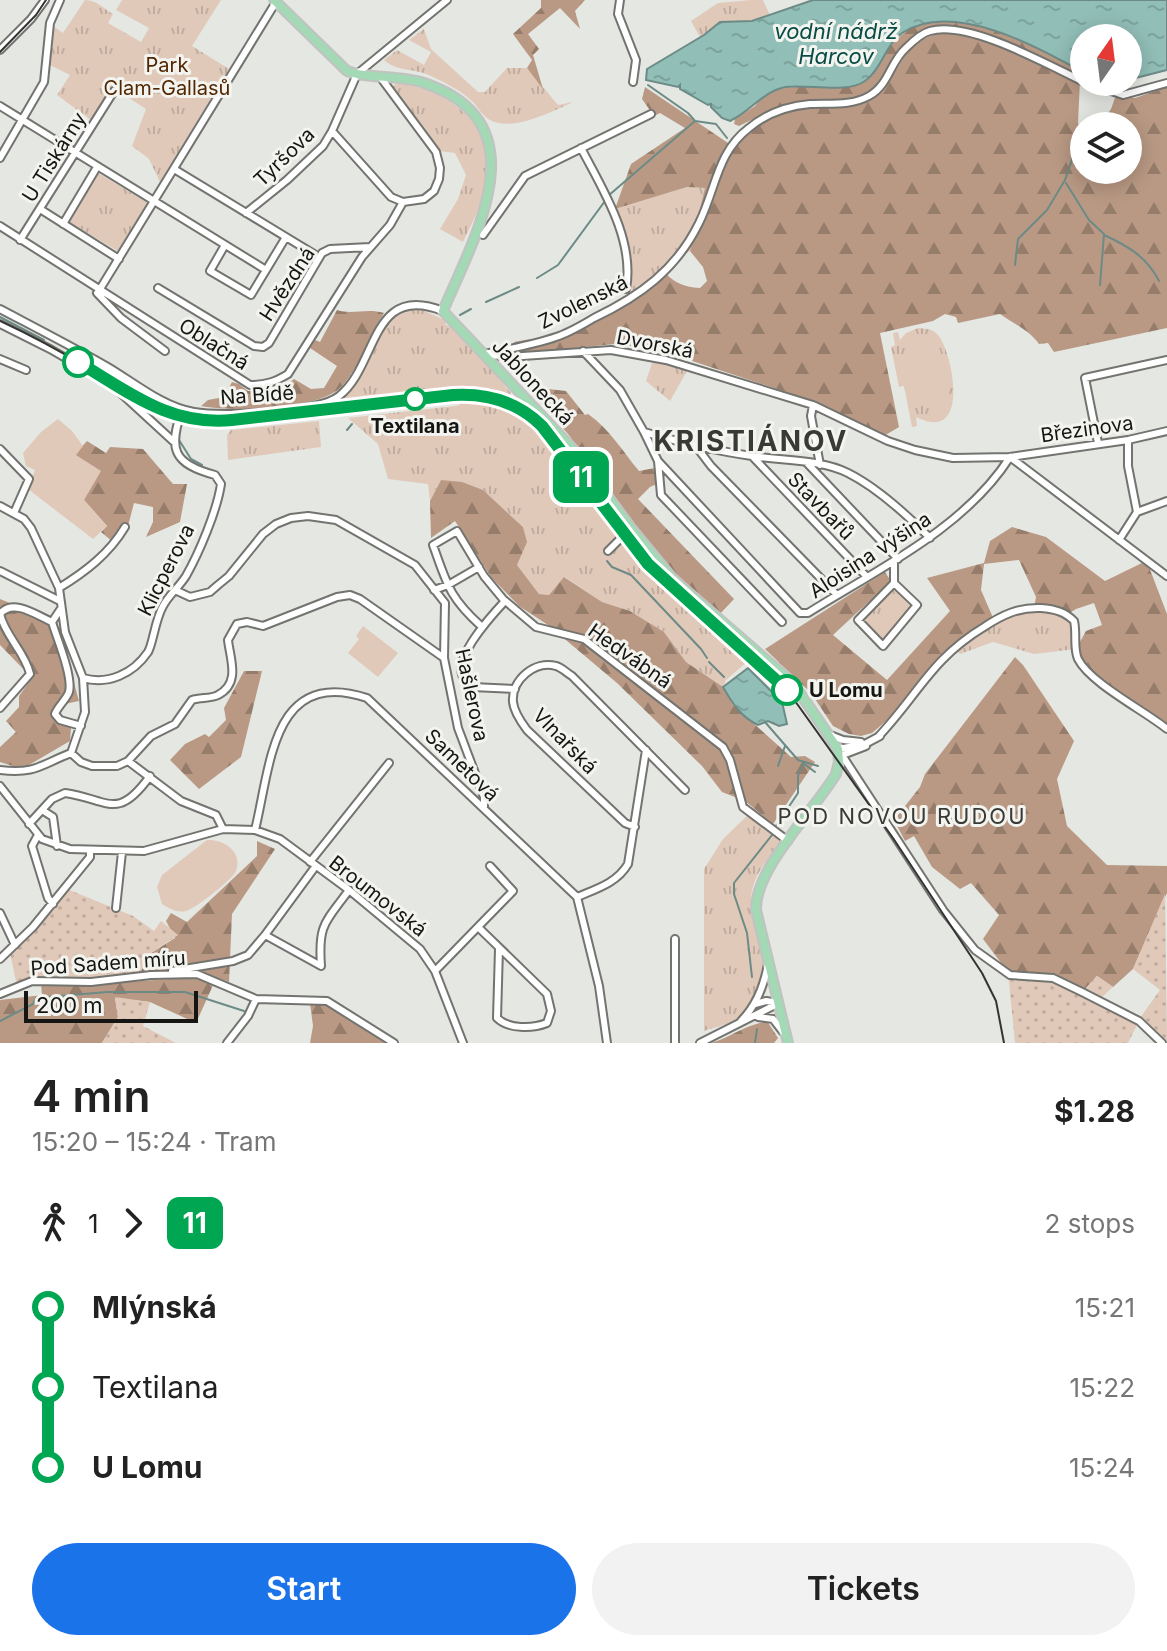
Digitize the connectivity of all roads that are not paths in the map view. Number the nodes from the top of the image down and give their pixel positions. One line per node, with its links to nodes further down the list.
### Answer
1 (45, 0): 6 (street)
2 (60, 0): 16 (street)
3 (447, 0): 7 (street)
4 (620, 0): 10 (street)
5 (275, 1): 7 (main road); 22 (street)
6 (0, 50)
7 (357, 74): 9 (main road); 17 (street, Tyršova)
8 (1070, 75): 41 (street, Zvolenská)
9 (381, 78): 24 (street); 43 (main road)
10 (633, 82)
11 (1167, 83): 12 (street, Zvolenská)
12 (1142, 90)
13 (114, 91): 19 (street, U Tiskárny)
14 (0, 106): 16 (street)
15 (651, 114): 18 (street)
16 (23, 121): 19 (street); 20 (street)
17 (332, 131): 24 (street); 26 (street, Tyršova)
18 (581, 148): 29 (street); 40 (street)
19 (75, 153): 21 (street); 25 (street, U Tiskárny)
20 (0, 158)
21 (97, 167): 23 (street); 27 (street)
22 (174, 169): 23 (street); 26 (street)
23 (155, 202): 32 (street); 35 (street)
24 (403, 202): 33 (street, Oblačná)
25 (40, 209): 27 (street); 31 (street, U Tiskárny)
26 (246, 213): 30 (street)
27 (63, 224): 35 (street)
28 (0, 226): 31 (street, Oblačná)
29 (483, 235)
30 (286, 237): 34 (street); 36 (street)
31 (20, 240): 39 (street, Oblačná)
32 (225, 245): 36 (street); 36 (street)
33 (370, 247): 38 (street, Hvězdná); 39 (street, Oblačná)
34 (314, 254)
35 (119, 259): 39 (street)
36 (266, 270)
37 (624, 281): 40 (street)
38 (158, 288)
39 (100, 289): 45 (street)
40 (626, 289): 41 (street)
41 (628, 301): 47 (street, Zvolenská)
42 (0, 309): 52 (street, Na Bídě)
43 (443, 311): 47 (main road, Jablonecká); 52 (street, Na Bídě)
44 (0, 324): 56 (street)
45 (165, 351)
46 (583, 351): 47 (street, Dvorská); 51 (street, Dvorská); 54 (street)
47 (485, 354): 70 (main road, Jablonecká)
48 (0, 359): 50 (street)
49 (1167, 360): 57 (street)
50 (26, 370)
51 (813, 405): 61 (street, Dvorská); 64 (street)
52 (182, 410): 56 (street)
53 (1167, 431): 55 (street, Březinova)
54 (644, 432): 58 (street); 62 (street)
55 (1128, 440): 57 (street, Březinova); 67 (street)
56 (173, 441): 83 (street, Klicperova)
57 (1098, 443): 61 (street, Březinova)
58 (695, 445): 60 (street); 85 (street)
59 (0, 449): 68 (street)
60 (752, 456): 63 (street); 79 (street, Stavbařů)
61 (1010, 457): 71 (street, Aloisina výšina); 72 (street)
62 (658, 461): 85 (street, Aloisina výšina); 90 (street)
63 (807, 463): 64 (street); 74 (street)
64 (820, 465): 71 (street)
65 (1167, 501): 67 (street)
66 (0, 506): 68 (street)
67 (1137, 512): 72 (street)
68 (14, 513): 82 (street)
69 (125, 527): 82 (street)
70 (631, 528): 73 (street); 98 (main road, Jablonecká)
71 (930, 538): 74 (street, Aloisina výšina)
72 (1119, 540): 78 (street)
73 (608, 551)
74 (896, 560): 76 (street, Aloisina výšina); 80 (street)
75 (479, 567): 81 (street); 81 (street, Hedvábná); 87 (street, Hedvábná)
76 (881, 569): 79 (street, Aloisina výšina); 80 (street)
77 (0, 571): 86 (street)
78 (1167, 576)
79 (867, 577): 85 (street, Aloisina výšina)
80 (893, 579): 80 (street)
81 (448, 585): 84 (street); 91 (street)
82 (59, 588): 86 (street)
83 (175, 590): 84 (street, Hašlerova); 93 (street, Klicperova)
84 (434, 590): 92 (street, Hašlerova)
85 (837, 595)
86 (60, 601): 88 (street)
87 (505, 601): 91 (street); 116 (street, Hedvábná)
88 (60, 610): 89 (street); 93 (street)
89 (52, 622): 95 (street); 96 (street)
90 (782, 622)
91 (481, 626): 94 (street)
92 (444, 658): 103 (street); 109 (street, Hašlerova)
93 (83, 678): 96 (street)
94 (515, 689): 100 (street); 112 (street, Vlnařská)
95 (0, 708)
96 (81, 726): 101 (street)
97 (1167, 729): 99 (street)
98 (830, 735): 99 (street); 102 (main road, Jablonecká)
99 (880, 736): 102 (street)
100 (646, 750): 108 (street); 112 (street)
101 (71, 753): 103 (street); 105 (street)
102 (840, 754): 116 (main road); 149 (street)
103 (128, 761): 106 (street)
104 (389, 763): 120 (street, Broumovská)
105 (0, 770)
106 (150, 776): 110 (street); 113 (street)
107 (0, 786): 111 (street)
108 (685, 790)
109 (484, 807): 114 (street, Sametová); 123 (street, Sametová)
110 (42, 810): 111 (street); 117 (street)
111 (29, 824): 115 (street)
112 (635, 827): 123 (street)
113 (223, 829): 114 (street, Broumovská); 119 (street, Broumovská)
114 (255, 830): 120 (street, Broumovská)
115 (38, 835): 117 (street); 124 (street)
116 (788, 841): 133 (main road)
117 (57, 846): 118 (street, Broumovská)
118 (90, 851): 119 (street, Broumovská); 124 (street)
119 (122, 852): 125 (street)
120 (312, 864): 122 (street, Broumovská); 128 (street)
121 (490, 866): 127 (street)
122 (349, 890): 128 (street); 134 (street, Broumovská)
123 (577, 897): 147 (street)
124 (53, 904): 130 (street)
125 (116, 908)
126 (0, 913): 130 (street)
127 (479, 928): 131 (street); 134 (street)
128 (265, 935): 135 (street)
129 (675, 939): 148 (street)
130 (15, 945): 132 (street)
131 (499, 949): 131 (street)
132 (0, 959)
133 (769, 960): 138 (main road); 139 (street)
134 (435, 971): 146 (street, Broumovská)
135 (151, 975): 136 (street, Pod Sadem míru); 137 (street, Pod Sadem míru)
136 (0, 994)
137 (256, 999): 144 (street); 145 (street, Pod Sadem míru)
138 (779, 1003): 139 (street); 140 (street); 142 (main road)
139 (755, 1004): 141 (street)
140 (754, 1017): 141 (street); 142 (street)
141 (735, 1027): 143 (street)
142 (787, 1040)
143 (705, 1042)
144 (227, 1043)
145 (394, 1043)
146 (463, 1043)
147 (607, 1043)
148 (675, 1043)
149 (1162, 1043)

